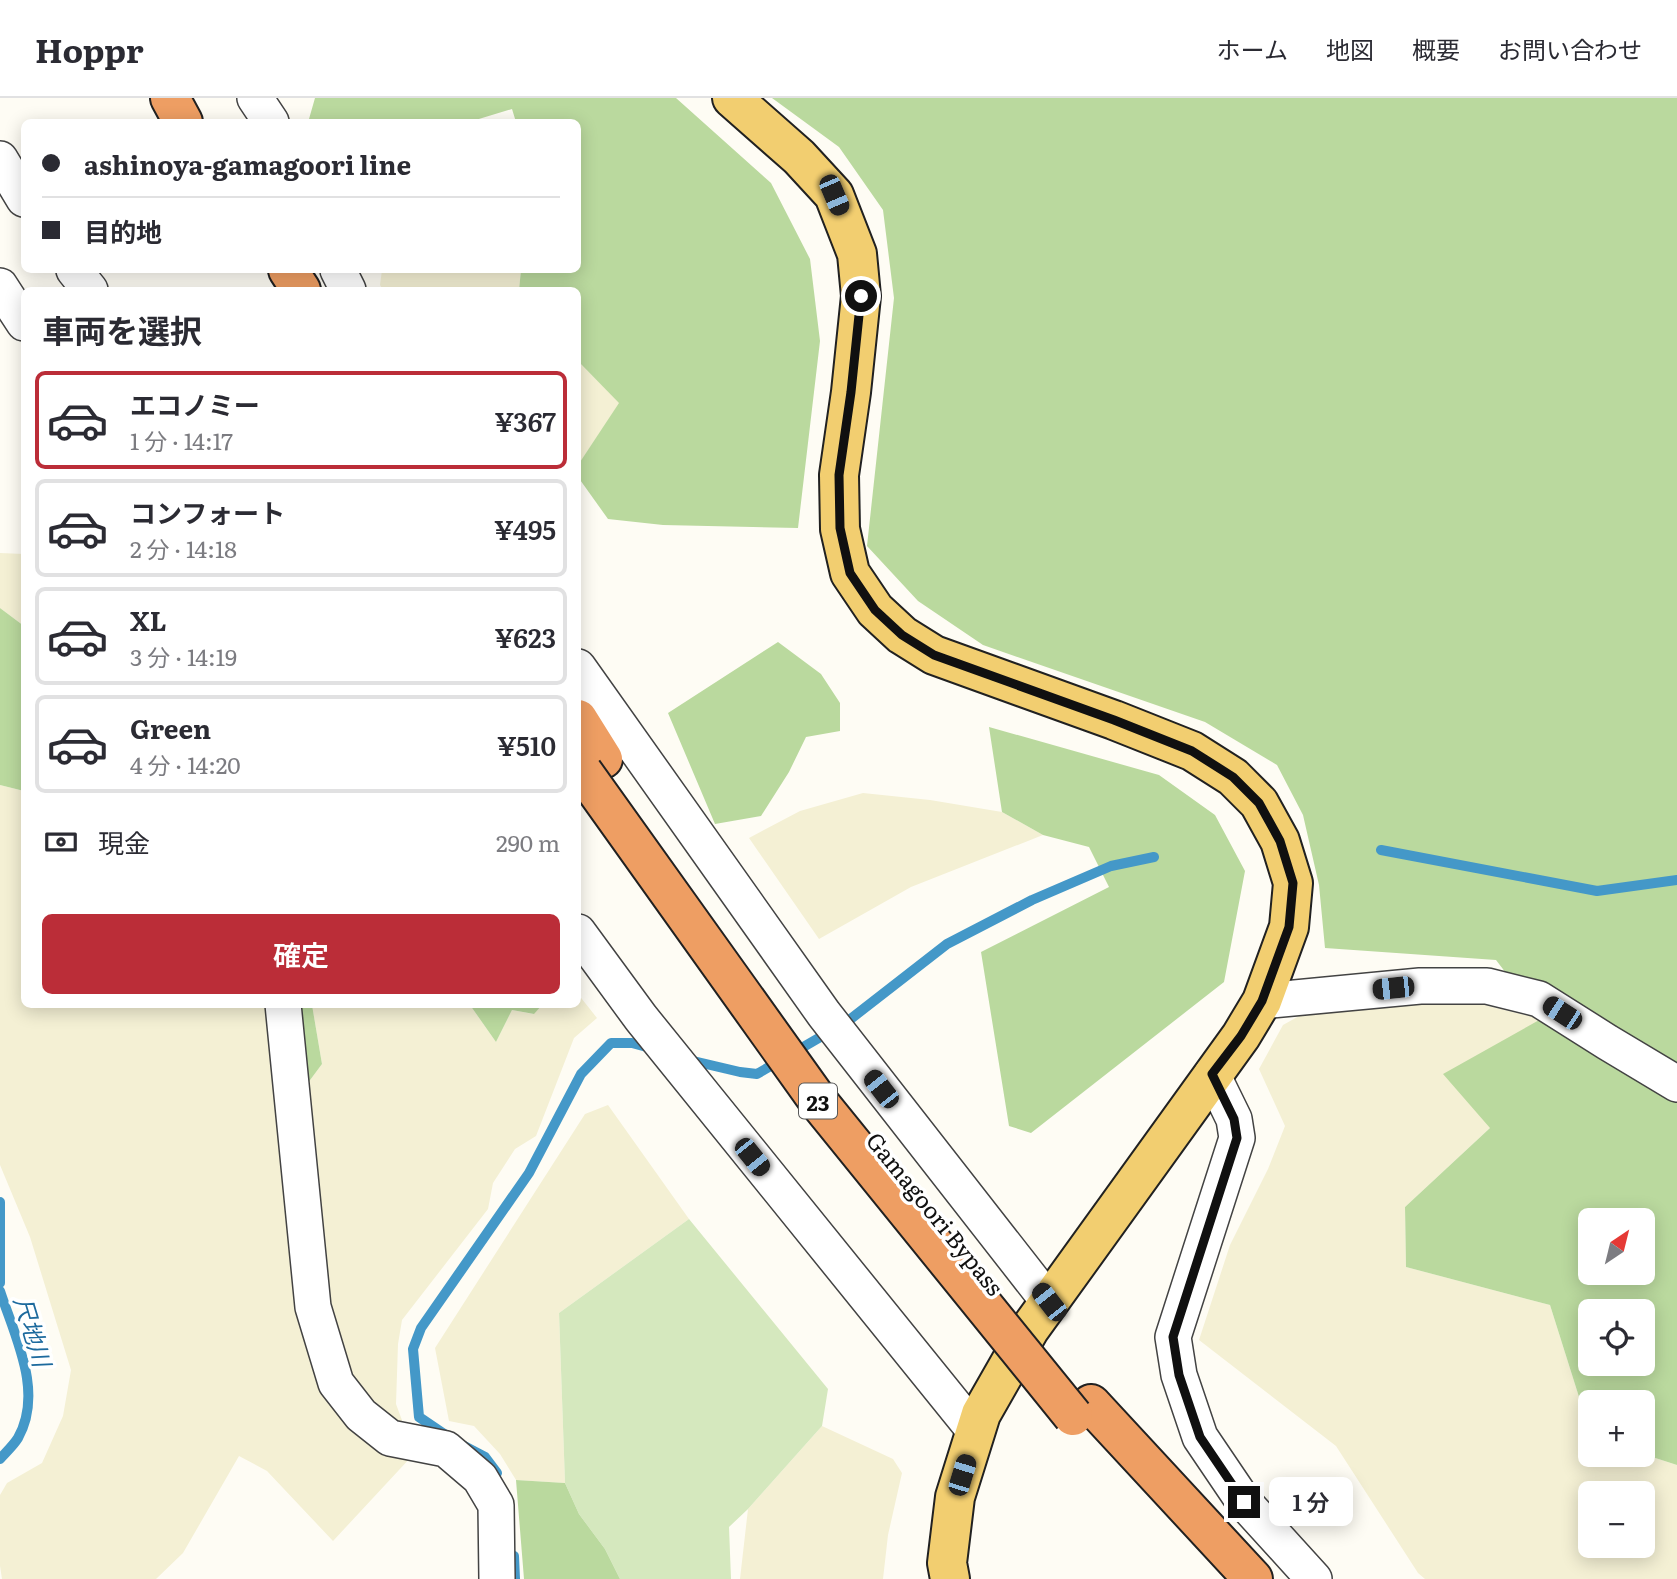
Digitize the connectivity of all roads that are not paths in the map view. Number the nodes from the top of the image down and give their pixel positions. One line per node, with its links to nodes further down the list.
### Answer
1 (170, 98): 5 (highway)
2 (196, 98): 6 (highway)
3 (255, 98): 7 (street)
4 (732, 98): 16 (main road)
5 (181, 119)
6 (207, 119)
7 (269, 119)
8 (0, 159): 9 (street)
9 (21, 195)
10 (0, 286): 11 (street)
11 (21, 318)
12 (581, 671): 20 (street)
13 (581, 733): 14 (highway, Gamagoori Bypass / 23)
14 (588, 765): 21 (highway, Gamagoori Bypass / 23, bridge)
15 (581, 936): 22 (street)
16 (1262, 1001): 18 (main road); 19 (street)
17 (283, 1008): 23 (street)
18 (1212, 1074): 20 (main road); 27 (street)
19 (1677, 1084)
20 (1049, 1302): 22 (main road)
21 (1082, 1410): 25 (highway, Gamagoori Bypass / 23); 26 (highway, Gamagoori Bypass / 23)
22 (975, 1432): 24 (main road)
23 (497, 1579)
24 (950, 1579)
25 (1218, 1579)
26 (1253, 1579)
27 (1314, 1579)

